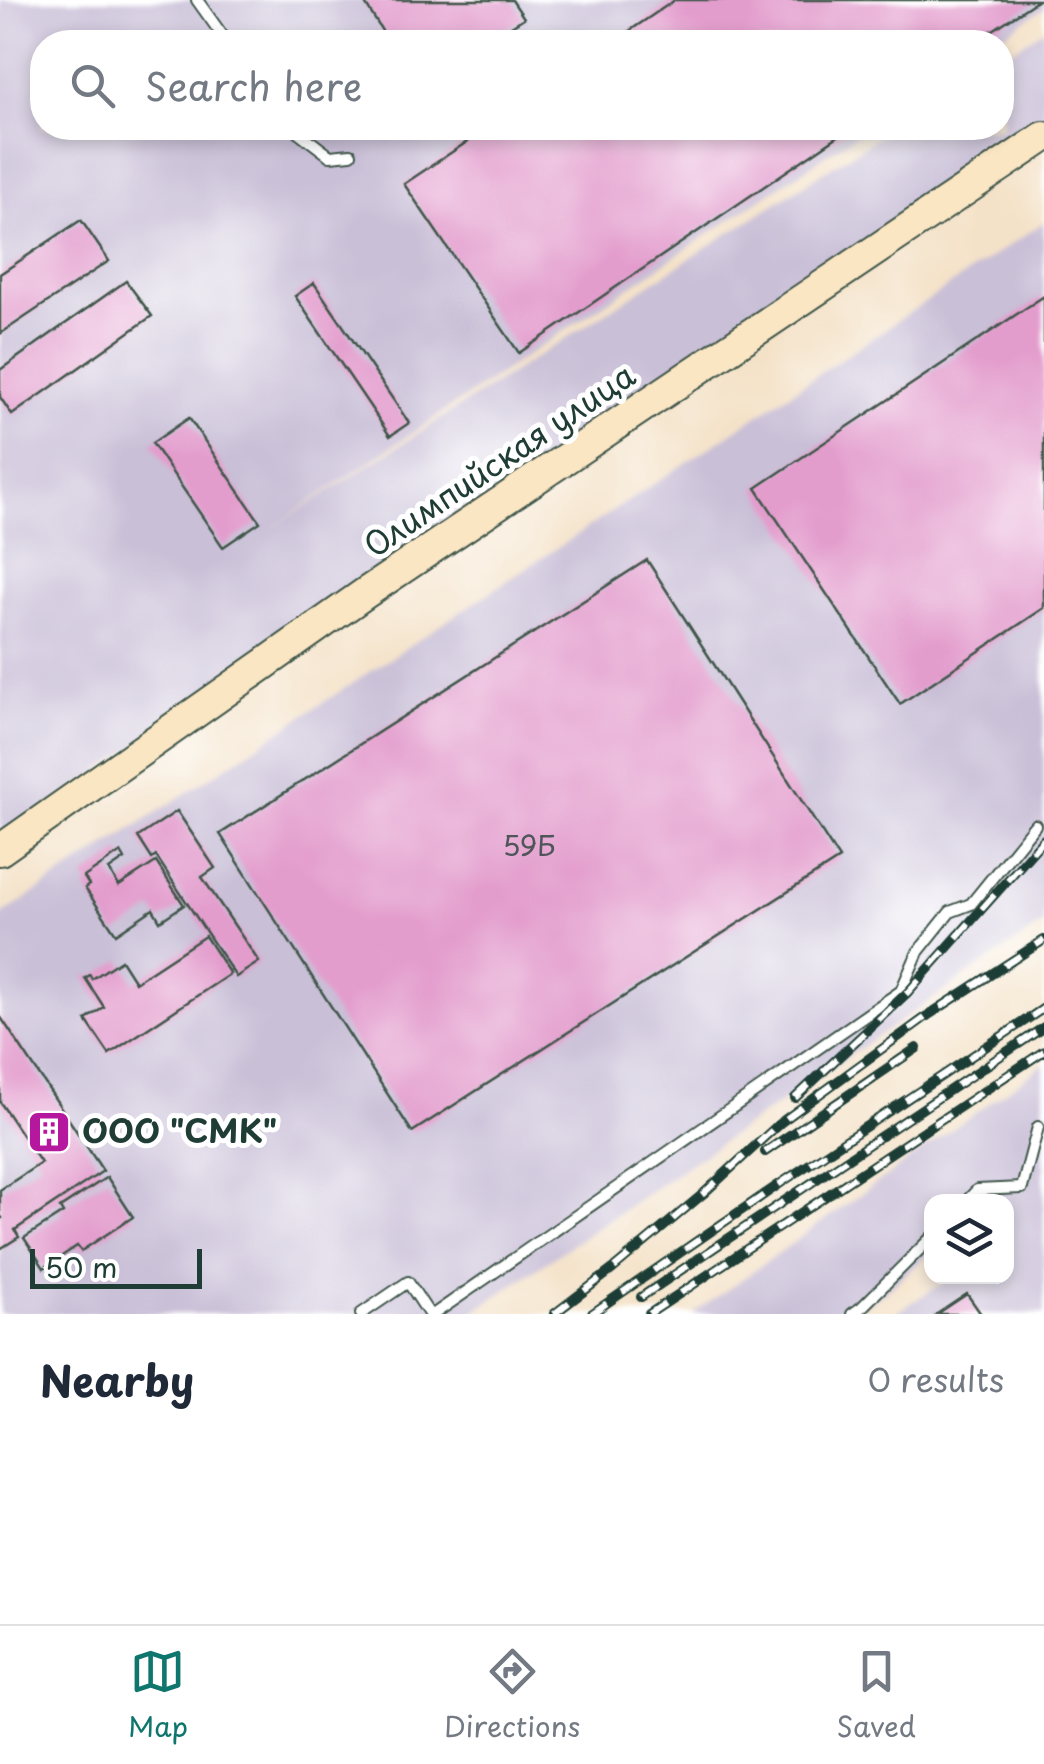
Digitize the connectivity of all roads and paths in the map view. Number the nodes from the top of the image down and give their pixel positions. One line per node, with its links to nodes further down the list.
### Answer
1 (197, 0): 2 (lane)
2 (218, 30)
3 (1044, 137): 7 (street, Олимпийская улица)
4 (309, 140): 5 (lane)
5 (351, 154)
6 (1034, 825): 12 (lane)
7 (0, 850)
8 (1038, 1127): 9 (lane)
9 (973, 1194)
10 (924, 1244): 13 (lane)
11 (361, 1314): 12 (lane)
12 (432, 1314)
13 (852, 1314)

